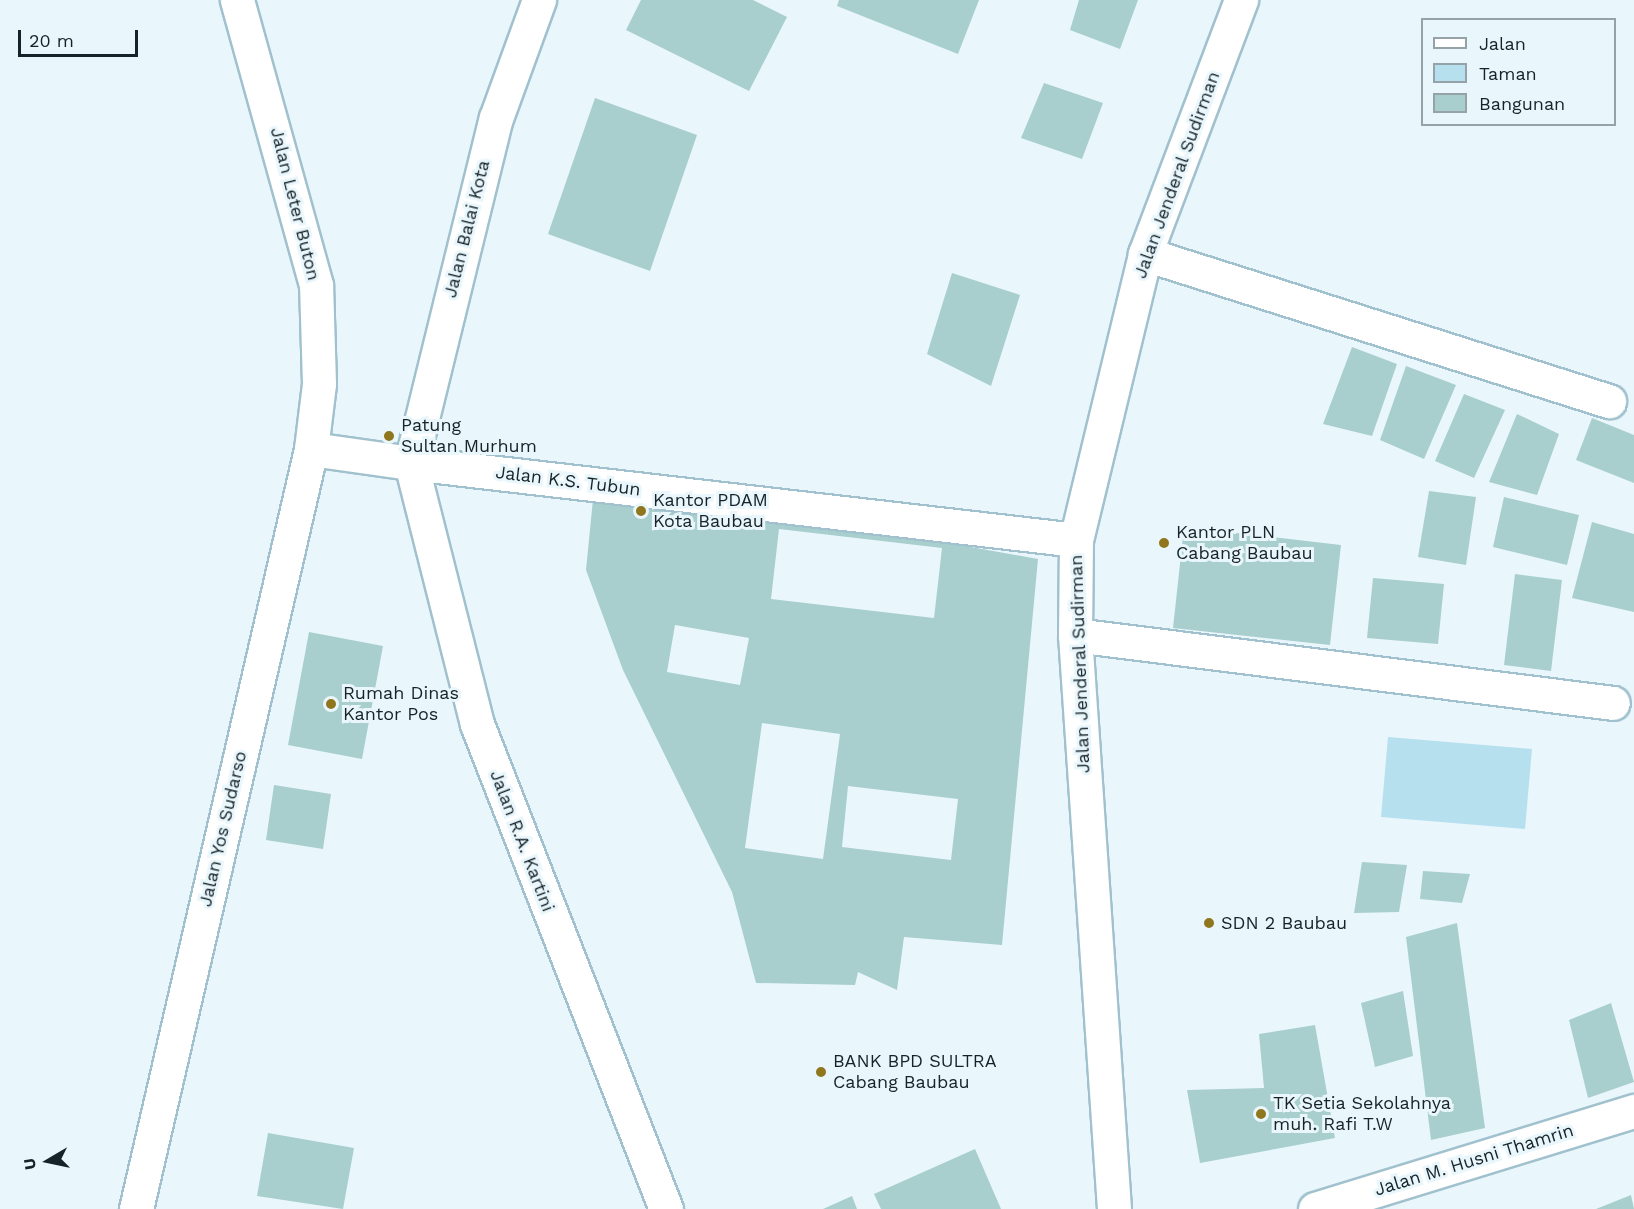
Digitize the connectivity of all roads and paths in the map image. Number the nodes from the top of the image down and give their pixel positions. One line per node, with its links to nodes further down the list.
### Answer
1 (237, 0): 6 (main road, Jalan Leter Buton)
2 (539, 0): 7 (main road, Jalan Balai Kota)
3 (1241, 0): 4 (main road, Jalan Jenderal Sudirman)
4 (1145, 254): 5 (main road); 8 (main road, Jalan Jenderal Sudirman)
5 (1608, 401)
6 (311, 449): 7 (main road, Jalan K.S. Tubun); 12 (main road, Jalan Yos Sudarso)
7 (411, 463): 8 (main road, Jalan K.S. Tubun); 13 (main road, Jalan R.A. Kartini)
8 (1076, 540): 9 (main road, Jalan Jenderal Sudirman)
9 (1075, 635): 10 (main road); 14 (main road, Jalan Jenderal Sudirman)
10 (1613, 703)
11 (1634, 1111): 15 (main road, Jalan M. Husni Thamrin)
12 (136, 1209)
13 (666, 1209)
14 (1114, 1209)
15 (1315, 1209)

